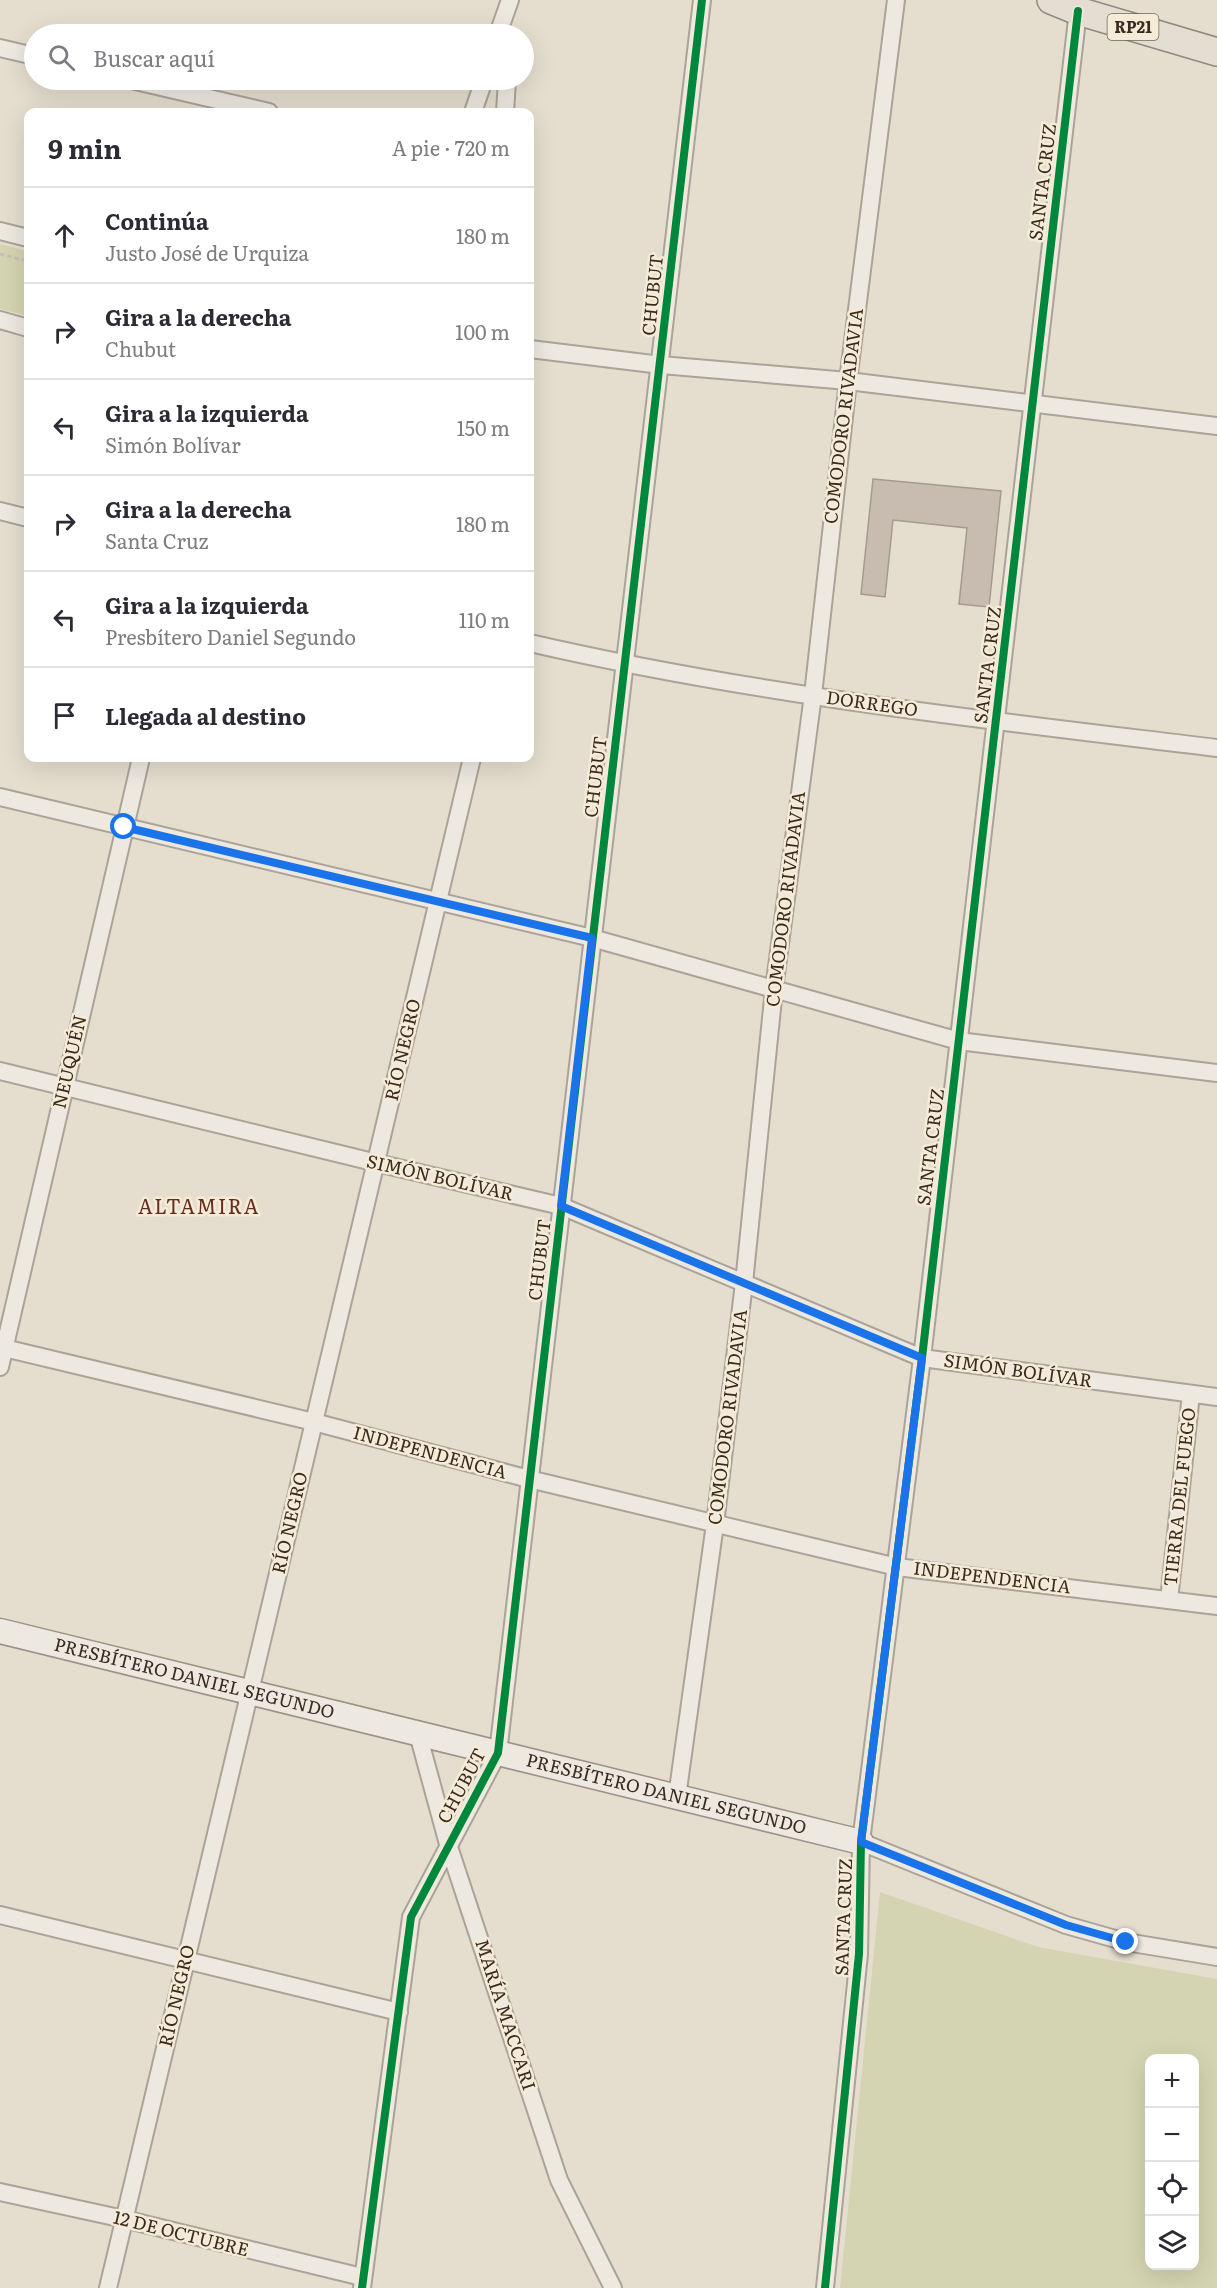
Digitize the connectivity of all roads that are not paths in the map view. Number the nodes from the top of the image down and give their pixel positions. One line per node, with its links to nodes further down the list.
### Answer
1 (512, 0): 6 (street); 7 (street)
2 (702, 0): 22 (street, CHUBUT)
3 (896, 0): 23 (street, COMODORO RIVADAVIA)
4 (1051, 0): 5 (main road, RP21)
5 (1078, 11): 9 (main road, RP21); 24 (street, SANTA CRUZ)
6 (502, 24)
7 (511, 24)
8 (0, 48): 10 (street)
9 (1217, 52)
10 (24, 54)
11 (174, 90): 14 (street)
12 (481, 90): 15 (street)
13 (506, 90): 16 (street)
14 (252, 108)
15 (474, 108)
16 (505, 108)
17 (0, 231): 18 (street)
18 (24, 237)
19 (0, 320): 20 (street)
20 (24, 327)
21 (534, 349): 22 (street)
22 (661, 365): 23 (street); 29 (street, CHUBUT)
23 (848, 381): 24 (street); 30 (street, COMODORO RIVADAVIA)
24 (1033, 405): 25 (street); 31 (street, SANTA CRUZ)
25 (1217, 426)
26 (0, 511): 27 (street)
27 (24, 517)
28 (534, 644): 29 (street, DORREGO)
29 (625, 665): 30 (street, DORREGO); 38 (street, CHUBUT)
30 (813, 695): 31 (street, DORREGO); 39 (street, COMODORO RIVADAVIA)
31 (997, 722): 32 (street, DORREGO); 40 (street, SANTA CRUZ)
32 (1217, 748)
33 (140, 762): 36 (street, NEUQUÉN)
34 (471, 762): 37 (street, RÍO NEGRO)
35 (0, 797): 36 (street)
36 (124, 827): 37 (street); 43 (street, NEUQUÉN)
37 (438, 901): 38 (street); 44 (street, RÍO NEGRO)
38 (592, 938): 39 (street); 45 (street, CHUBUT)
39 (774, 989): 40 (street); 46 (street, COMODORO RIVADAVIA)
40 (959, 1041): 42 (street); 48 (street, SANTA CRUZ)
41 (0, 1071): 43 (street, SIMÓN BOLÍVAR)
42 (1217, 1073)
43 (64, 1087): 44 (street, SIMÓN BOLÍVAR); 47 (street, NEUQUÉN)
44 (377, 1164): 45 (street, SIMÓN BOLÍVAR); 52 (street, RÍO NEGRO)
45 (561, 1206): 46 (street, SIMÓN BOLÍVAR); 53 (street, CHUBUT)
46 (744, 1283): 48 (street, SIMÓN BOLÍVAR); 54 (street, COMODORO RIVADAVIA)
47 (2, 1348): 49 (street, NEUQUÉN); 52 (street, INDEPENDENCIA)
48 (922, 1358): 50 (street, SIMÓN BOLÍVAR); 55 (street, SANTA CRUZ)
49 (0, 1367)
50 (1191, 1394): 51 (street, SIMÓN BOLÍVAR); 56 (street, TIERRA DEL FUEGO)
51 (1217, 1397)
52 (314, 1422): 53 (street, INDEPENDENCIA); 59 (street, RÍO NEGRO)
53 (530, 1479): 54 (street, INDEPENDENCIA); 61 (street, CHUBUT)
54 (715, 1524): 55 (street, INDEPENDENCIA); 62 (street, COMODORO RIVADAVIA)
55 (897, 1567): 56 (street, INDEPENDENCIA); 63 (street, SANTA CRUZ)
56 (1169, 1600): 57 (street, INDEPENDENCIA)
57 (1217, 1605)
58 (0, 1631): 59 (main road, PRESBÍTERO DANIEL SEGUNDO)
59 (249, 1692): 60 (main road, PRESBÍTERO DANIEL SEGUNDO); 67 (street, RÍO NEGRO)
60 (418, 1734): 61 (main road, PRESBÍTERO DANIEL SEGUNDO); 64 (street, MARÍA MACCARI)
61 (498, 1753): 62 (main road, PRESBÍTERO DANIEL SEGUNDO); 64 (street, CHUBUT)
62 (677, 1797): 63 (main road, PRESBÍTERO DANIEL SEGUNDO)
63 (861, 1842): 66 (street, PRESBÍTERO DANIEL SEGUNDO); 74 (street, SANTA CRUZ)
64 (448, 1844): 68 (street, CHUBUT); 73 (street, MARÍA MACCARI)
65 (0, 1915): 67 (street)
66 (1217, 1957)
67 (186, 1959): 68 (street); 70 (street, RÍO NEGRO)
68 (399, 2012): 71 (street, CHUBUT)
69 (0, 2192): 70 (street, 12 DE OCTUBRE)
70 (124, 2220): 71 (street, 12 DE OCTUBRE); 72 (street, RÍO NEGRO)
71 (362, 2283)
72 (108, 2288)
73 (613, 2288)
74 (825, 2288)

